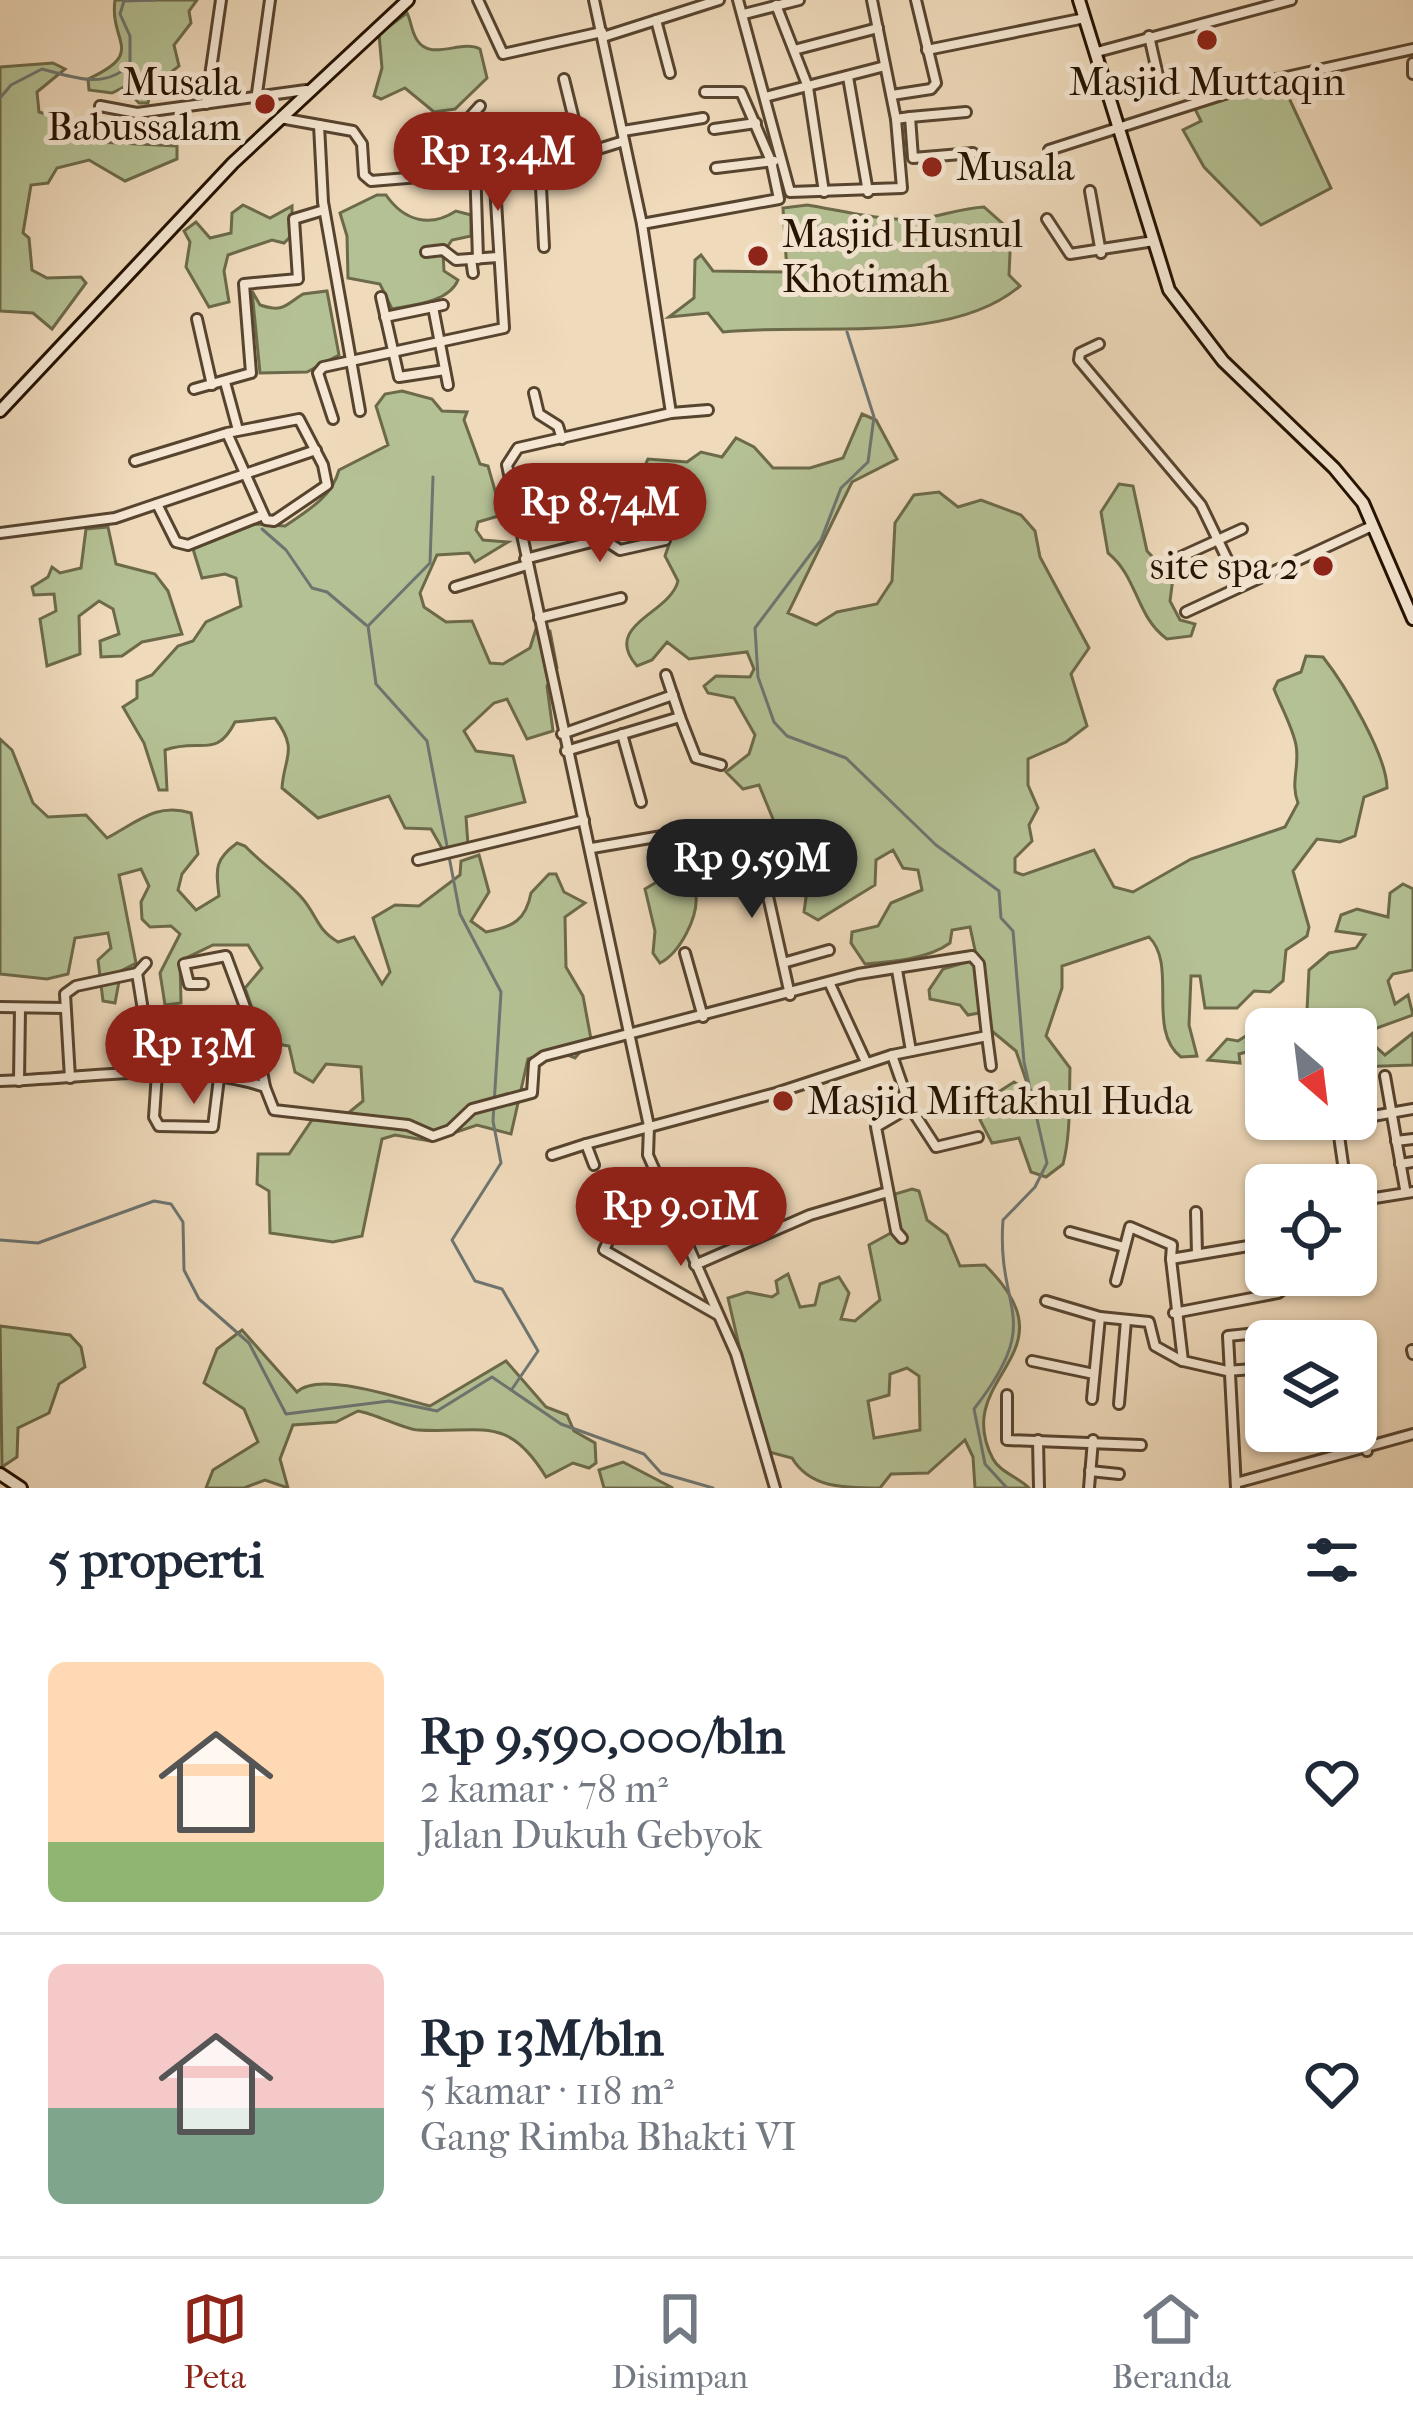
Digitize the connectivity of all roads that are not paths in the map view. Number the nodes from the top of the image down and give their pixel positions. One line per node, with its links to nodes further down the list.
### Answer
1 (221, 0): 38 (street)
2 (270, 0): 35 (street)
3 (478, 0): 19 (street)
4 (594, 0): 19 (street)
5 (719, 0): 17 (street)
6 (738, 0): 15 (street)
7 (799, 0): 14 (street)
8 (872, 0): 18 (street)
9 (916, 0): 23 (street)
10 (1078, 0): 16 (main road)
11 (1291, 0): 13 (street)
12 (404, 1): 33 (main road)
13 (1263, 3): 20 (street)
14 (776, 5): 15 (street); 22 (street)
15 (744, 14): 37 (street)
16 (1085, 18): 23 (street); 24 (main road)
17 (656, 20): 19 (street); 27 (street)
18 (878, 28): 22 (street); 26 (street)
19 (602, 34): 50 (street)
20 (1149, 36): 24 (street); 31 (street)
21 (1413, 49): 48 (street)
22 (794, 50): 32 (street)
23 (927, 50): 36 (street)
24 (1097, 52): 48 (main road)
25 (1413, 63): 28 (street)
26 (885, 67): 29 (street); 36 (street)
27 (670, 73)
28 (1413, 74)
29 (848, 77): 32 (street); 61 (street)
30 (564, 79): 52 (street)
31 (1159, 80)
32 (808, 87): 37 (street); 62 (street)
33 (305, 90): 35 (street); 43 (main road)
34 (705, 92): 46 (street)
35 (257, 94): 38 (street)
36 (892, 95): 45 (street)
37 (766, 97): 54 (street)
38 (206, 104): 39 (street)
39 (100, 106)
40 (480, 106): 55 (street)
41 (967, 112): 42 (street)
42 (910, 117): 45 (street); 53 (street)
43 (278, 118): 47 (street); 87 (main road)
44 (703, 118): 50 (street)
45 (896, 119): 61 (street)
46 (756, 123): 49 (street); 54 (street)
47 (319, 125): 55 (street); 63 (street)
48 (1120, 125): 51 (street); 66 (main road)
49 (714, 129)
50 (624, 136): 52 (street); 65 (street)
51 (1048, 150)
52 (582, 152): 56 (street)
53 (974, 153)
54 (776, 161): 57 (street); 62 (street); 65 (street)
55 (475, 167): 58 (street); 59 (street); 71 (street)
56 (540, 167): 59 (street); 67 (street)
57 (716, 168)
58 (494, 170): 59 (street); 70 (street)
59 (506, 170)
60 (1090, 191): 69 (street)
61 (868, 192): 62 (street)
62 (824, 193)
63 (325, 210): 79 (street); 81 (street)
64 (1046, 219): 69 (street)
65 (642, 224): 89 (street)
66 (1154, 241): 69 (street); 98 (main road)
67 (544, 248)
68 (426, 252): 71 (street)
69 (1100, 253)
70 (498, 256): 71 (street); 76 (street)
71 (474, 259): 72 (street)
72 (472, 273)
73 (381, 297): 74 (street)
74 (385, 317): 76 (street); 78 (street)
75 (197, 319): 82 (street)
76 (439, 344): 78 (street); 80 (street)
77 (1099, 344): 102 (street)
78 (392, 352): 79 (street); 80 (street)
79 (348, 359): 88 (street); 90 (street)
80 (445, 370): 83 (street)
81 (225, 382): 82 (street); 91 (street)
82 (212, 385): 84 (street)
83 (448, 385)
84 (194, 389)
85 (534, 393): 92 (street)
86 (708, 410): 89 (street)
87 (0, 411)
88 (360, 411)
89 (671, 413): 92 (street)
90 (333, 419)
91 (232, 432): 93 (street); 94 (street); 95 (street)
92 (562, 439): 103 (street)
93 (316, 450): 95 (street); 97 (street)
94 (135, 461)
95 (242, 472): 96 (street); 97 (street)
96 (157, 503): 97 (street); 100 (street)
97 (263, 515)
98 (1374, 526): 105 (street); 110 (main road)
99 (1242, 529): 102 (street)
100 (0, 533)
101 (665, 540): 103 (street)
102 (1217, 541): 104 (street); 105 (street)
103 (526, 562): 106 (street); 109 (street)
104 (1165, 564)
105 (1240, 586): 108 (street)
106 (455, 587)
107 (621, 598): 109 (street)
108 (1186, 612)
109 (539, 618): 114 (street)
110 (1413, 620)
111 (666, 675): 112 (street)
112 (673, 695): 113 (street); 114 (street)
113 (676, 717): 115 (street); 117 (street)
114 (562, 734): 116 (street)
115 (622, 734): 116 (street); 118 (street)
116 (566, 751): 119 (street)
117 (722, 765)
118 (641, 802)
119 (584, 820): 120 (street); 121 (street)
120 (592, 848): 125 (street); 136 (street)
121 (418, 860)
122 (829, 950): 125 (street)
123 (685, 953): 134 (street)
124 (146, 963): 127 (street)
125 (783, 963): 130 (street)
126 (898, 970): 128 (street); 137 (street); 139 (street)
127 (136, 974): 132 (street); 144 (street)
128 (830, 982): 130 (street); 141 (street)
129 (203, 984): 151 (street)
130 (790, 994): 134 (street)
131 (0, 1007): 133 (street)
132 (64, 1008): 133 (street); 147 (street)
133 (20, 1009): 150 (street)
134 (703, 1017): 136 (street)
135 (198, 1025): 146 (street)
136 (629, 1036): 151 (street); 156 (street)
137 (987, 1036): 139 (street); 142 (street)
138 (171, 1037): 143 (street)
139 (911, 1051): 140 (street)
140 (892, 1054): 141 (street); 152 (street)
141 (866, 1062): 156 (street)
142 (991, 1066)
143 (174, 1072): 144 (street); 146 (street)
144 (155, 1073): 147 (street); 148 (street)
145 (1385, 1076): 154 (street)
146 (200, 1077): 148 (street)
147 (70, 1078): 150 (street)
148 (219, 1078): 151 (street)
149 (0, 1081): 150 (street)
150 (19, 1081)
151 (265, 1087)
152 (910, 1107): 157 (street); 166 (street)
153 (1413, 1109): 154 (street)
154 (1390, 1112): 155 (street); 159 (street)
155 (1377, 1115)
156 (649, 1126): 160 (street); 176 (street)
157 (978, 1137)
158 (1413, 1138): 159 (street)
159 (1396, 1142): 163 (street)
160 (586, 1144): 161 (street); 164 (street)
161 (552, 1155)
162 (1413, 1162): 163 (street)
163 (1400, 1164): 165 (street)
164 (594, 1165)
165 (1409, 1191): 167 (street)
166 (888, 1192): 171 (street); 176 (street)
167 (1377, 1197)
168 (1196, 1211): 174 (street)
169 (1070, 1232): 172 (street)
170 (612, 1233): 181 (street)
171 (902, 1238)
172 (1124, 1247): 175 (street); 177 (street)
173 (1245, 1247): 174 (street)
174 (1197, 1255): 175 (street)
175 (1171, 1259): 180 (street)
176 (694, 1265): 181 (street)
177 (1116, 1281)
178 (1262, 1296): 180 (street)
179 (1046, 1301): 182 (street)
180 (1174, 1313): 186 (street)
181 (719, 1315): 204 (street)
182 (1100, 1317): 183 (street); 189 (street)
183 (1126, 1321): 186 (street); 192 (street)
184 (1245, 1333): 188 (street)
185 (1032, 1361): 189 (street)
186 (1183, 1361): 188 (street)
187 (1245, 1370): 188 (street)
188 (1227, 1371): 202 (street)
189 (1094, 1373): 191 (street)
190 (1007, 1395): 194 (street)
191 (1092, 1399)
192 (1119, 1404)
193 (1413, 1436): 197 (street)
194 (1038, 1440): 195 (street); 205 (street)
195 (1093, 1440): 196 (street); 199 (street)
196 (1141, 1444)
197 (1377, 1447)
198 (1360, 1452): 202 (street)
199 (1090, 1471): 201 (street); 206 (street)
200 (0, 1474): 203 (main road)
201 (1119, 1474)
202 (1236, 1485)
203 (21, 1488)
204 (776, 1488)
205 (1039, 1488)
206 (1089, 1488)

